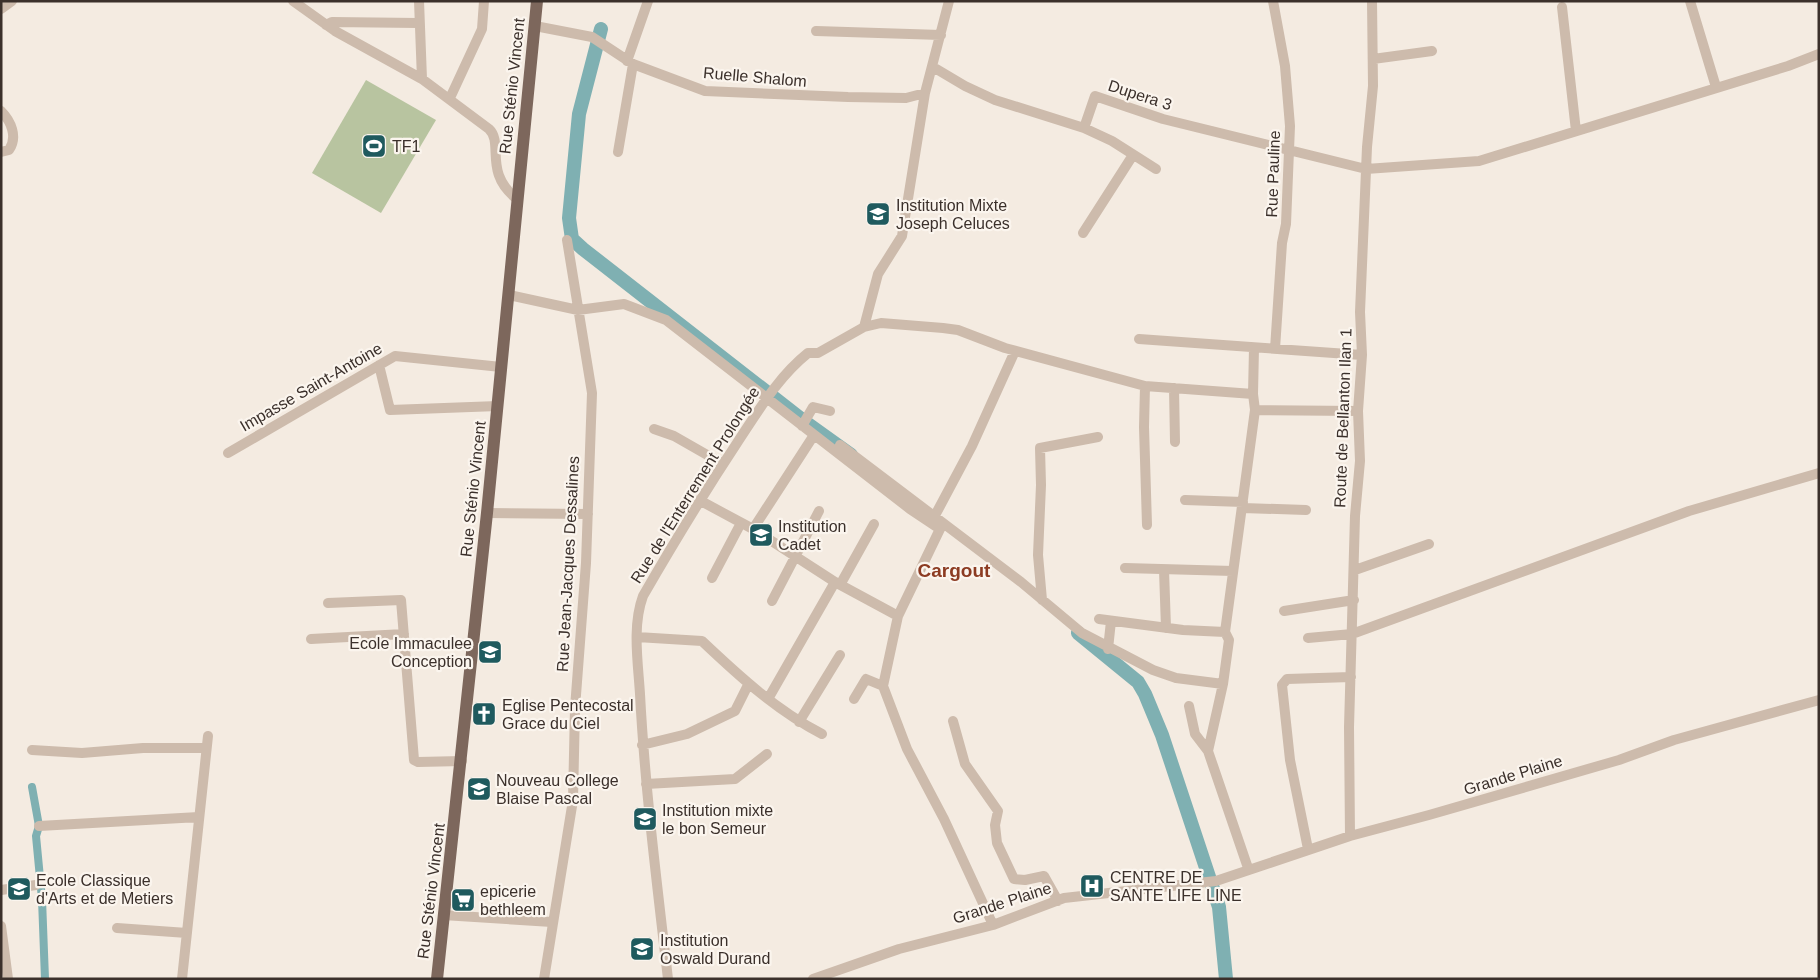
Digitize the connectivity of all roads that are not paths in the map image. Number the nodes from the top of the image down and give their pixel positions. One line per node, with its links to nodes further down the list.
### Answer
1 (12, 1): 12 (street)
2 (293, 1): 14 (street)
3 (419, 1): 13 (street)
4 (484, 1): 26 (street)
5 (537, 1): 15 (main road, Rue Sténio Vincent)
6 (648, 1): 21 (street)
7 (949, 1): 17 (street)
8 (1273, 1): 30 (street, Rue Pauline)
9 (1372, 1): 20 (street, Route de Bellanton Ilan 1)
10 (1690, 1): 24 (street)
11 (1562, 7): 29 (street)
12 (1, 10)
13 (418, 23): 14 (street); 23 (street)
14 (326, 25): 23 (street)
15 (535, 26): 21 (street, Ruelle Shalom); 36 (main road, Rue Sténio Vincent)
16 (816, 31): 17 (street)
17 (941, 35): 22 (street)
18 (1432, 51): 20 (street)
19 (1819, 54): 24 (street, Dupera 3)
20 (1373, 59): 35 (street, Route de Bellanton Ilan 1)
21 (630, 62): 25 (street, Ruelle Shalom); 32 (street)
22 (933, 67): 25 (street); 28 (street)
23 (422, 80): 26 (street)
24 (1716, 88): 29 (street, Dupera 3)
25 (925, 93): 41 (street)
26 (450, 98): 36 (street)
27 (1, 110): 31 (street)
28 (1084, 128): 30 (street, Dupera 3); 33 (street)
29 (1576, 131): 35 (street, Dupera 3)
30 (1289, 151): 35 (street, Dupera 3); 44 (street, Rue Pauline)
31 (1, 152)
32 (618, 152)
33 (1133, 155): 34 (street); 37 (street)
34 (1156, 169)
35 (1366, 169): 46 (street, Route de Bellanton Ilan 1)
36 (517, 199): 39 (main road, Rue Sténio Vincent)
37 (1083, 233)
38 (567, 240): 40 (street, Rue Jean-Jacques Dessalines)
39 (509, 295): 40 (street); 48 (main road, Rue Sténio Vincent)
40 (578, 310): 52 (street); 73 (street, Rue Jean-Jacques Dessalines)
41 (864, 327): 45 (street, Rue de l'Enterrement Prolongée); 52 (street, Rue de l'Enterrement Prolongée)
42 (1139, 339): 43 (street)
43 (1254, 348): 44 (street); 51 (street)
44 (1275, 349): 46 (street)
45 (1015, 351): 49 (street, Rue de l'Enterrement Prolongée); 74 (street)
46 (1362, 355): 56 (street, Route de Bellanton Ilan 1)
47 (379, 365): 48 (street, Impasse Saint-Antoine); 53 (street); 63 (street, Impasse Saint-Antoine)
48 (501, 366): 53 (main road, Rue Sténio Vincent)
49 (1145, 386): 50 (street, Rue de l'Enterrement Prolongée); 77 (street)
50 (1174, 388): 51 (street, Rue de l'Enterrement Prolongée); 61 (street)
51 (1253, 394): 54 (street)
52 (769, 395): 57 (street); 64 (street, Rue de l'Enterrement Prolongée)
53 (498, 406): 72 (main road, Rue Sténio Vincent)
54 (1255, 410): 56 (street); 68 (street)
55 (830, 411): 57 (street)
56 (1358, 411): 83 (street, Route de Bellanton Ilan 1)
57 (803, 423): 59 (street)
58 (654, 429): 64 (street)
59 (814, 435): 69 (street); 78 (street)
60 (1098, 438): 87 (street)
61 (1175, 442)
62 (840, 445): 69 (street)
63 (228, 453)
64 (724, 464): 66 (street, Rue de l'Enterrement Prolongée)
65 (1819, 473): 98 (street)
66 (699, 500): 75 (street); 99 (street, Rue de l'Enterrement Prolongée)
67 (1185, 500): 68 (street)
68 (1243, 505): 70 (street); 84 (street)
69 (912, 507): 74 (street)
70 (1306, 510)
71 (820, 511): 80 (street)
72 (488, 512): 73 (street); 121 (main road, Rue Sténio Vincent)
73 (588, 514): 132 (street, Rue Jean-Jacques Dessalines)
74 (932, 521): 87 (street); 92 (street)
75 (742, 523): 78 (street); 85 (street)
76 (874, 524): 86 (street)
77 (1147, 525)
78 (753, 529): 80 (street)
79 (1429, 544): 83 (street)
80 (796, 556): 86 (street); 89 (street)
81 (1125, 568): 82 (street)
82 (1164, 570): 84 (street); 95 (street)
83 (1355, 570): 88 (street, Route de Bellanton Ilan 1)
84 (1233, 571): 96 (street)
85 (712, 578)
86 (837, 584): 92 (street); 109 (street)
87 (1042, 600): 102 (street)
88 (1354, 600): 91 (street); 98 (street, Route de Bellanton Ilan 1)
89 (772, 601)
90 (328, 603): 97 (street)
91 (1284, 610)
92 (898, 616): 107 (street)
93 (1099, 619): 94 (street)
94 (1111, 621): 95 (street); 102 (street)
95 (1166, 628): 96 (street)
96 (1225, 632): 105 (street)
97 (404, 634): 101 (street); 121 (street)
98 (1352, 634): 100 (street); 104 (street, Route de Bellanton Ilan 1)
99 (637, 637): 106 (street); 116 (street, Rue de l'Enterrement Prolongée)
100 (1308, 638)
101 (311, 639)
102 (1108, 649): 105 (street)
103 (840, 655): 113 (street)
104 (1351, 677): 125 (street, Route de Bellanton Ilan 1); 126 (street)
105 (1223, 684): 119 (street)
106 (748, 685): 109 (street); 116 (street)
107 (883, 686): 108 (street); 134 (street)
108 (854, 698)
109 (768, 699): 113 (street)
110 (1819, 700): 125 (street, Grande Plaine)
111 (1188, 706): 119 (street)
112 (953, 721): 130 (street)
113 (799, 722): 114 (street)
114 (822, 734)
115 (208, 736): 117 (street)
116 (642, 745): 122 (street, Rue de l'Enterrement Prolongée)
117 (206, 748): 118 (street); 123 (street)
118 (32, 750)
119 (1208, 752): 127 (street)
120 (767, 754): 122 (street)
121 (462, 761): 131 (main road, Rue Sténio Vincent)
122 (646, 784): 141 (street, Rue de l'Enterrement Prolongée)
123 (199, 817): 124 (street); 136 (street)
124 (39, 826)
125 (1350, 836): 126 (street, Grande Plaine)
126 (1308, 849): 127 (street, Grande Plaine)
127 (1248, 868): 130 (street, Grande Plaine)
128 (36, 886): 129 (street)
129 (1, 890)
130 (1058, 901): 134 (street, Grande Plaine)
131 (443, 915): 132 (street); 139 (main road, Rue Sténio Vincent)
132 (552, 922): 140 (street, Rue Jean-Jacques Dessalines)
133 (1, 926): 137 (street)
134 (993, 926): 142 (street, Grande Plaine)
135 (117, 928): 136 (street)
136 (187, 933): 138 (street)
137 (8, 979)
138 (182, 979)
139 (437, 979)
140 (544, 979)
141 (668, 979)
142 (813, 979)

